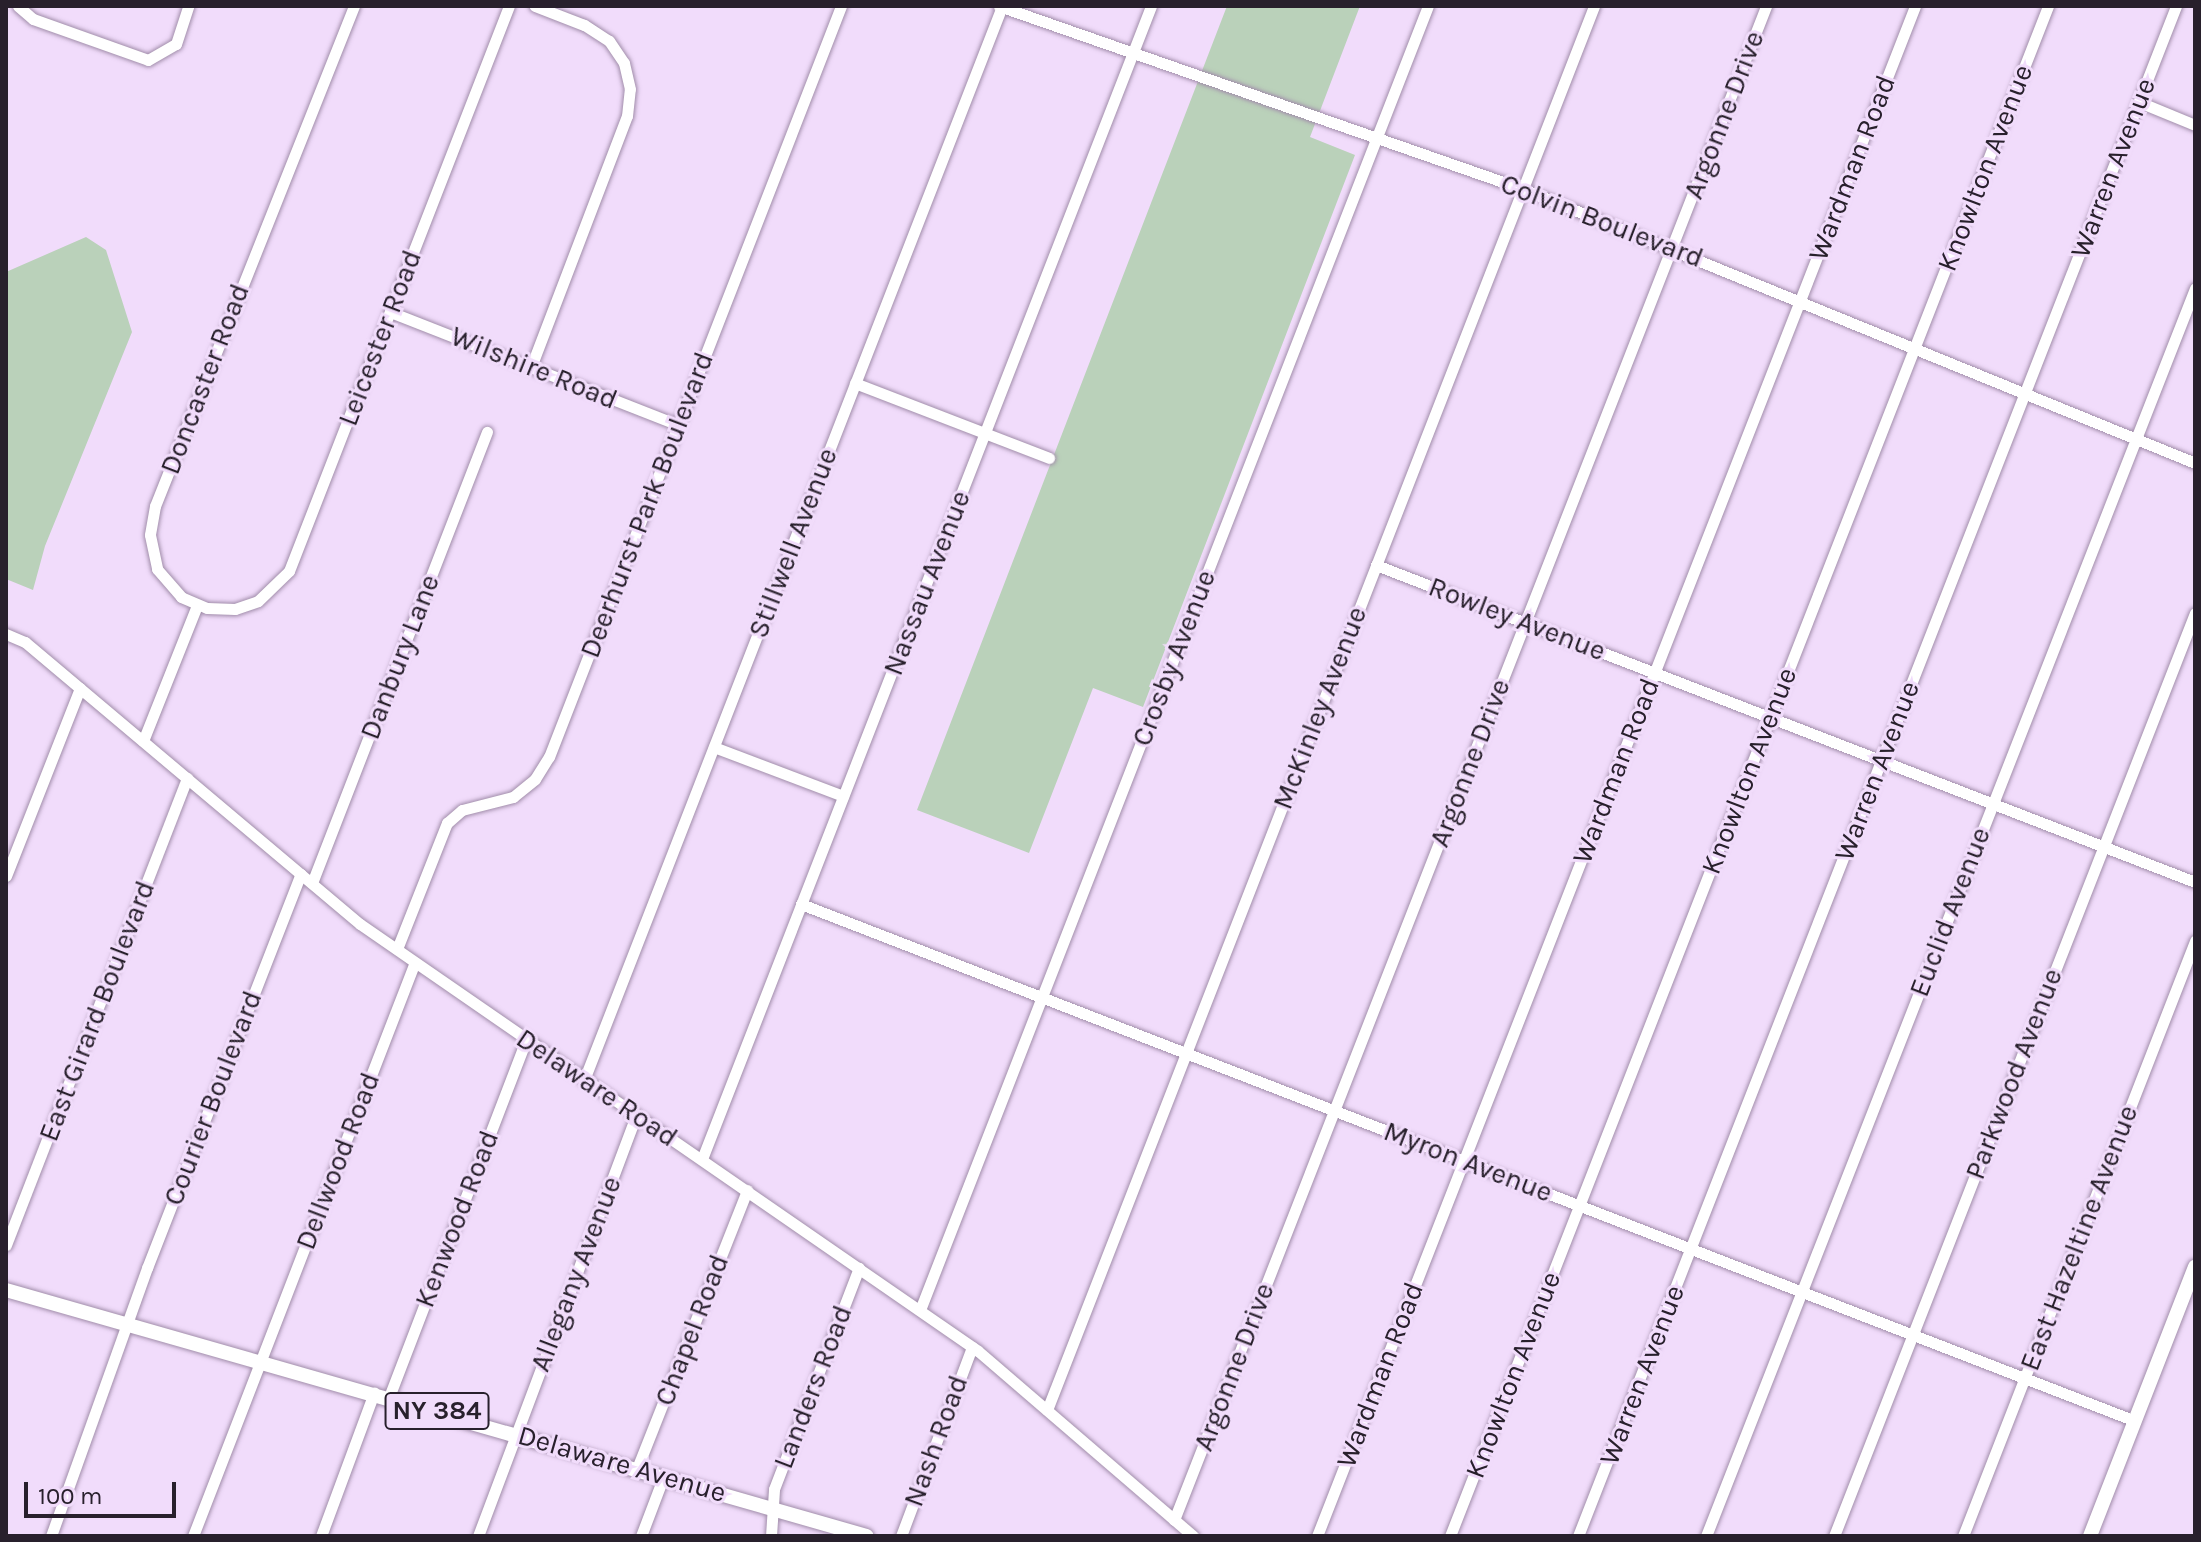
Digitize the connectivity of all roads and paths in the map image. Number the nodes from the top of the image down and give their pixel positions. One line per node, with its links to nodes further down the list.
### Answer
1 (18, 6): 2 (street)
2 (188, 6)
3 (354, 6): 35 (street, Doncaster Road)
4 (509, 6): 23 (street, Leicester Road)
5 (535, 6): 25 (street)
6 (841, 6): 28 (street, Deerhurst Park Boulevard)
7 (1001, 6): 15 (street, Colvin Boulevard); 26 (street, Stillwell Avenue)
8 (1151, 6): 15 (street, Nassau Avenue)
9 (1428, 6): 18 (street, Crosby Avenue)
10 (1594, 6): 19 (street, McKinley Avenue)
11 (1766, 6): 20 (street, Argonne Drive)
12 (1915, 6): 22 (street, Wardman Road)
13 (2048, 6): 24 (street, Knowlton Avenue)
14 (2176, 6): 16 (street, Warren Avenue)
15 (1132, 53): 18 (street, Colvin Boulevard); 30 (street, Nassau Avenue)
16 (2139, 102): 17 (street); 27 (street, Warren Avenue)
17 (2195, 125)
18 (1377, 138): 19 (street, Colvin Boulevard); 57 (street, Crosby Avenue)
19 (1523, 189): 20 (street, Colvin Boulevard); 34 (street, McKinley Avenue)
20 (1673, 247): 22 (street, Colvin Boulevard); 37 (street, Argonne Drive)
21 (2195, 288): 31 (street, Euclid Avenue)
22 (1800, 300): 24 (street, Colvin Boulevard); 39 (street, Wardman Road)
23 (390, 312): 25 (street, Wilshire Road); 35 (street, Leicester Road)
24 (1914, 348): 27 (street, Colvin Boulevard); 41 (street, Knowlton Avenue)
25 (531, 367): 28 (street, Wilshire Road)
26 (855, 383): 30 (street); 43 (street, Stillwell Avenue)
27 (2026, 393): 31 (street, Colvin Boulevard); 44 (street, Warren Avenue)
28 (678, 425): 55 (street, Deerhurst Park Boulevard)
29 (487, 432): 52 (street, Danbury Lane)
30 (985, 433): 32 (street); 46 (street, Nassau Avenue)
31 (2135, 438): 33 (street, Colvin Boulevard); 47 (street, Euclid Avenue)
32 (1049, 458)
33 (2195, 463)
34 (1376, 565): 37 (street, Rowley Avenue); 59 (street, McKinley Avenue)
35 (197, 605): 42 (street)
36 (2195, 613): 48 (street, Parkwood Avenue)
37 (1526, 622): 39 (street, Rowley Avenue); 61 (street, Argonne Drive)
38 (6, 634): 40 (street, Delaware Road)
39 (1655, 672): 41 (street, Rowley Avenue); 64 (street, Wardman Road)
40 (80, 688): 42 (street, Delaware Road); 50 (street)
41 (1770, 717): 44 (street, Rowley Avenue); 66 (street, Knowlton Avenue)
42 (143, 741): 45 (street, Delaware Road)
43 (714, 747): 46 (street); 60 (street, Stillwell Avenue)
44 (1882, 760): 47 (street, Rowley Avenue); 68 (street, Warren Avenue)
45 (187, 778): 49 (street, Delaware Road); 67 (street, East Girard Boulevard)
46 (843, 796): 53 (street, Nassau Avenue)
47 (1992, 803): 48 (street, Rowley Avenue); 72 (street, Euclid Avenue)
48 (2103, 846): 51 (street, Rowley Avenue); 75 (street, Parkwood Avenue)
49 (301, 874): 52 (street, Delaware Road); 74 (street, Courier Boulevard)
50 (6, 876)
51 (2195, 882)
52 (312, 883): 55 (street, Delaware Road)
53 (801, 904): 57 (street, Myron Avenue); 63 (street, Nassau Avenue)
54 (2195, 941): 78 (street, East Hazeltine Avenue)
55 (397, 949): 56 (street, Delaware Road)
56 (415, 962): 58 (street, Delaware Road); 77 (street, Dellwood Road)
57 (1041, 997): 59 (street, Myron Avenue); 73 (street, Crosby Avenue)
58 (526, 1041): 60 (street, Delaware Road); 80 (street, Kenwood Road)
59 (1185, 1052): 61 (street, Myron Avenue); 81 (street, McKinley Avenue)
60 (584, 1080): 62 (street, Delaware Road)
61 (1335, 1110): 64 (street, Myron Avenue); 87 (street, Argonne Drive)
62 (636, 1115): 63 (street, Delaware Road); 83 (street, Allegany Avenue)
63 (702, 1159): 65 (street, Delaware Road)
64 (1464, 1160): 66 (street, Myron Avenue); 97 (street, Wardman Road)
65 (747, 1190): 70 (street, Delaware Road); 84 (street, Chapel Road)
66 (1579, 1205): 68 (street, Myron Avenue); 98 (street, Knowlton Avenue)
67 (6, 1245)
68 (1691, 1248): 72 (street, Myron Avenue); 99 (street, Warren Avenue)
69 (2195, 1267): 82 (main road)
70 (859, 1268): 73 (street, Delaware Road); 86 (street, Landers Road)
71 (6, 1290): 74 (main road, Delaware Avenue / NY 384)
72 (1802, 1291): 75 (street, Myron Avenue); 100 (street, Euclid Avenue)
73 (920, 1310): 76 (street, Delaware Road)
74 (127, 1324): 77 (main road, Delaware Avenue / NY 384); 88 (street, Courier Boulevard)
75 (1913, 1334): 78 (street, Myron Avenue); 101 (street, Parkwood Avenue)
76 (972, 1347): 81 (street, Delaware Road); 95 (street, Nash Road)
77 (258, 1359): 79 (main road, Delaware Avenue / NY 384); 89 (street, Dellwood Road)
78 (2025, 1377): 82 (street, Myron Avenue); 102 (street, East Hazeltine Avenue)
79 (374, 1393): 80 (main road, Delaware Avenue / NY 384); 90 (street)
80 (389, 1397): 83 (main road, Delaware Avenue / NY 384)
81 (1047, 1410): 87 (street, Delaware Road)
82 (2135, 1421): 103 (main road)
83 (515, 1434): 84 (main road, Delaware Avenue / NY 384); 91 (street, Allegany Avenue)
84 (636, 1471): 85 (main road, Delaware Avenue / NY 384)
85 (663, 1478): 86 (main road, Delaware Avenue / NY 384); 92 (street)
86 (774, 1508): 93 (street, Landers Road); 94 (main road, Delaware Avenue / NY 384)
87 (1174, 1520): 96 (street, Delaware Road)
88 (51, 1536)
89 (193, 1536)
90 (321, 1536)
91 (478, 1536)
92 (641, 1536)
93 (771, 1536)
94 (867, 1536)
95 (901, 1536)
96 (1193, 1536)
97 (1317, 1536)
98 (1450, 1536)
99 (1578, 1536)
100 (1706, 1536)
101 (1834, 1536)
102 (1963, 1536)
103 (2090, 1536)

